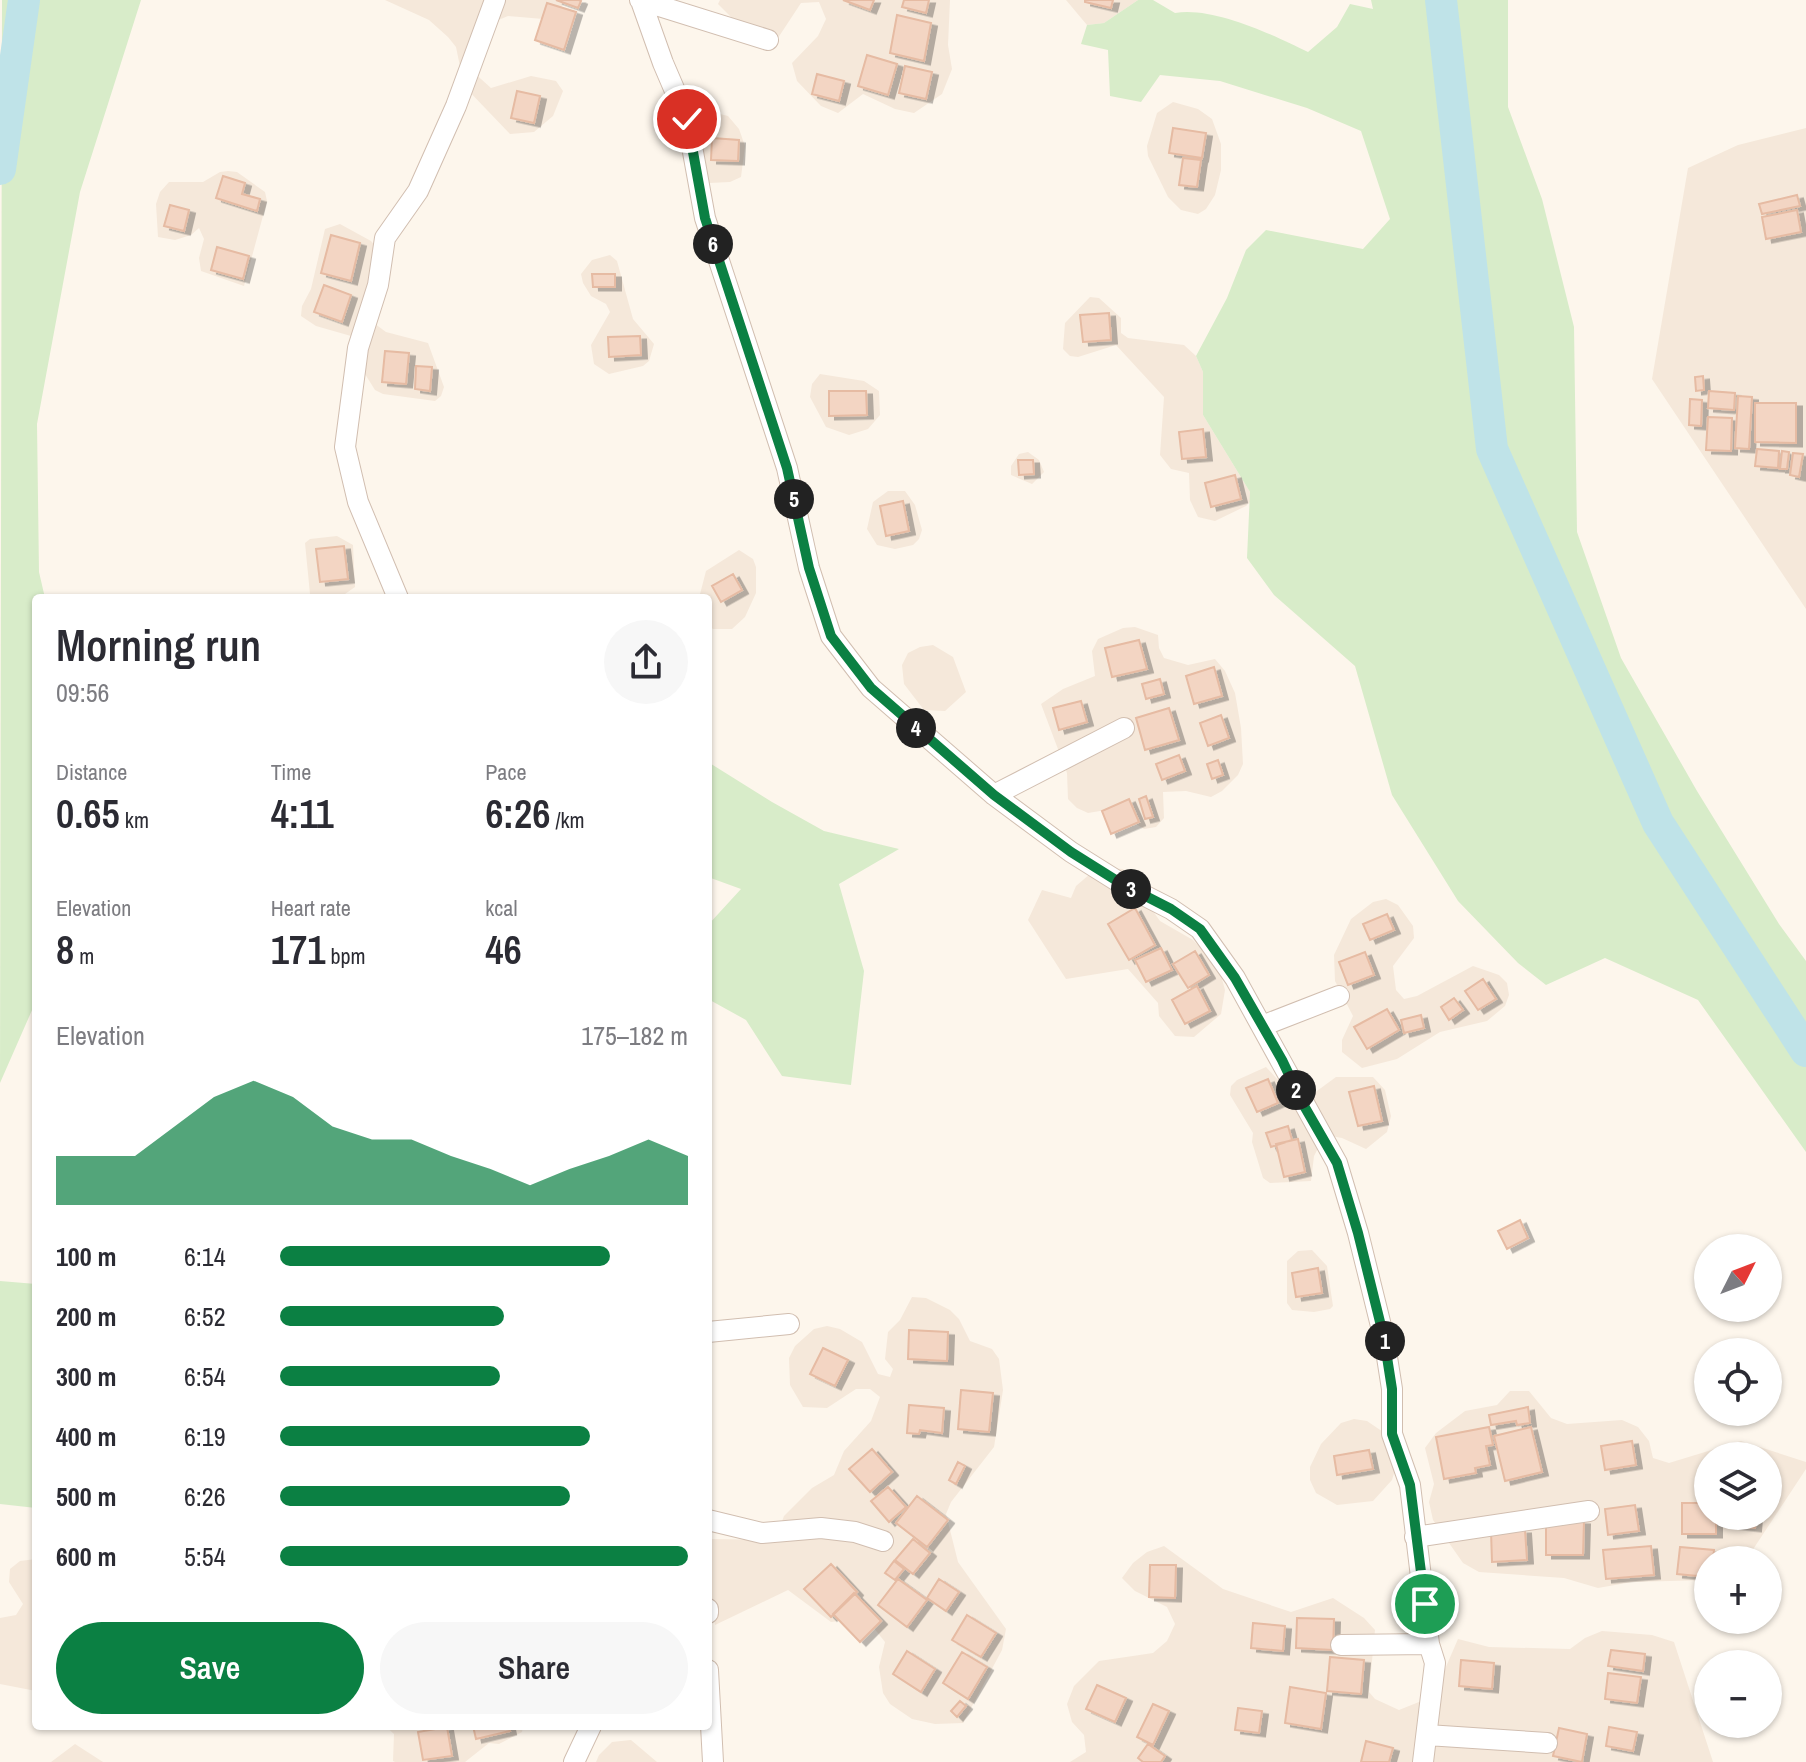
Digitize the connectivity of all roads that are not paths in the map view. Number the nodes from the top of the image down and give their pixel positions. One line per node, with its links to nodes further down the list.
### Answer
1 (495, 0): 4 (street)
2 (640, 0): 3 (street); 6 (street)
3 (768, 40)
4 (396, 594)
5 (1124, 728): 6 (street)
6 (994, 795): 8 (street)
7 (1339, 996): 8 (street)
8 (1262, 1026): 13 (street)
9 (789, 1324): 10 (street)
10 (712, 1332)
11 (1589, 1511): 13 (street)
12 (712, 1521): 14 (street)
13 (1415, 1537): 15 (street)
14 (883, 1541)
15 (1429, 1644): 16 (street); 19 (street)
16 (1341, 1645)
17 (589, 1730): 21 (street)
18 (711, 1730): 22 (street)
19 (1427, 1735): 20 (street); 23 (street)
20 (1547, 1743)
21 (574, 1762)
22 (713, 1762)
23 (1423, 1762)

